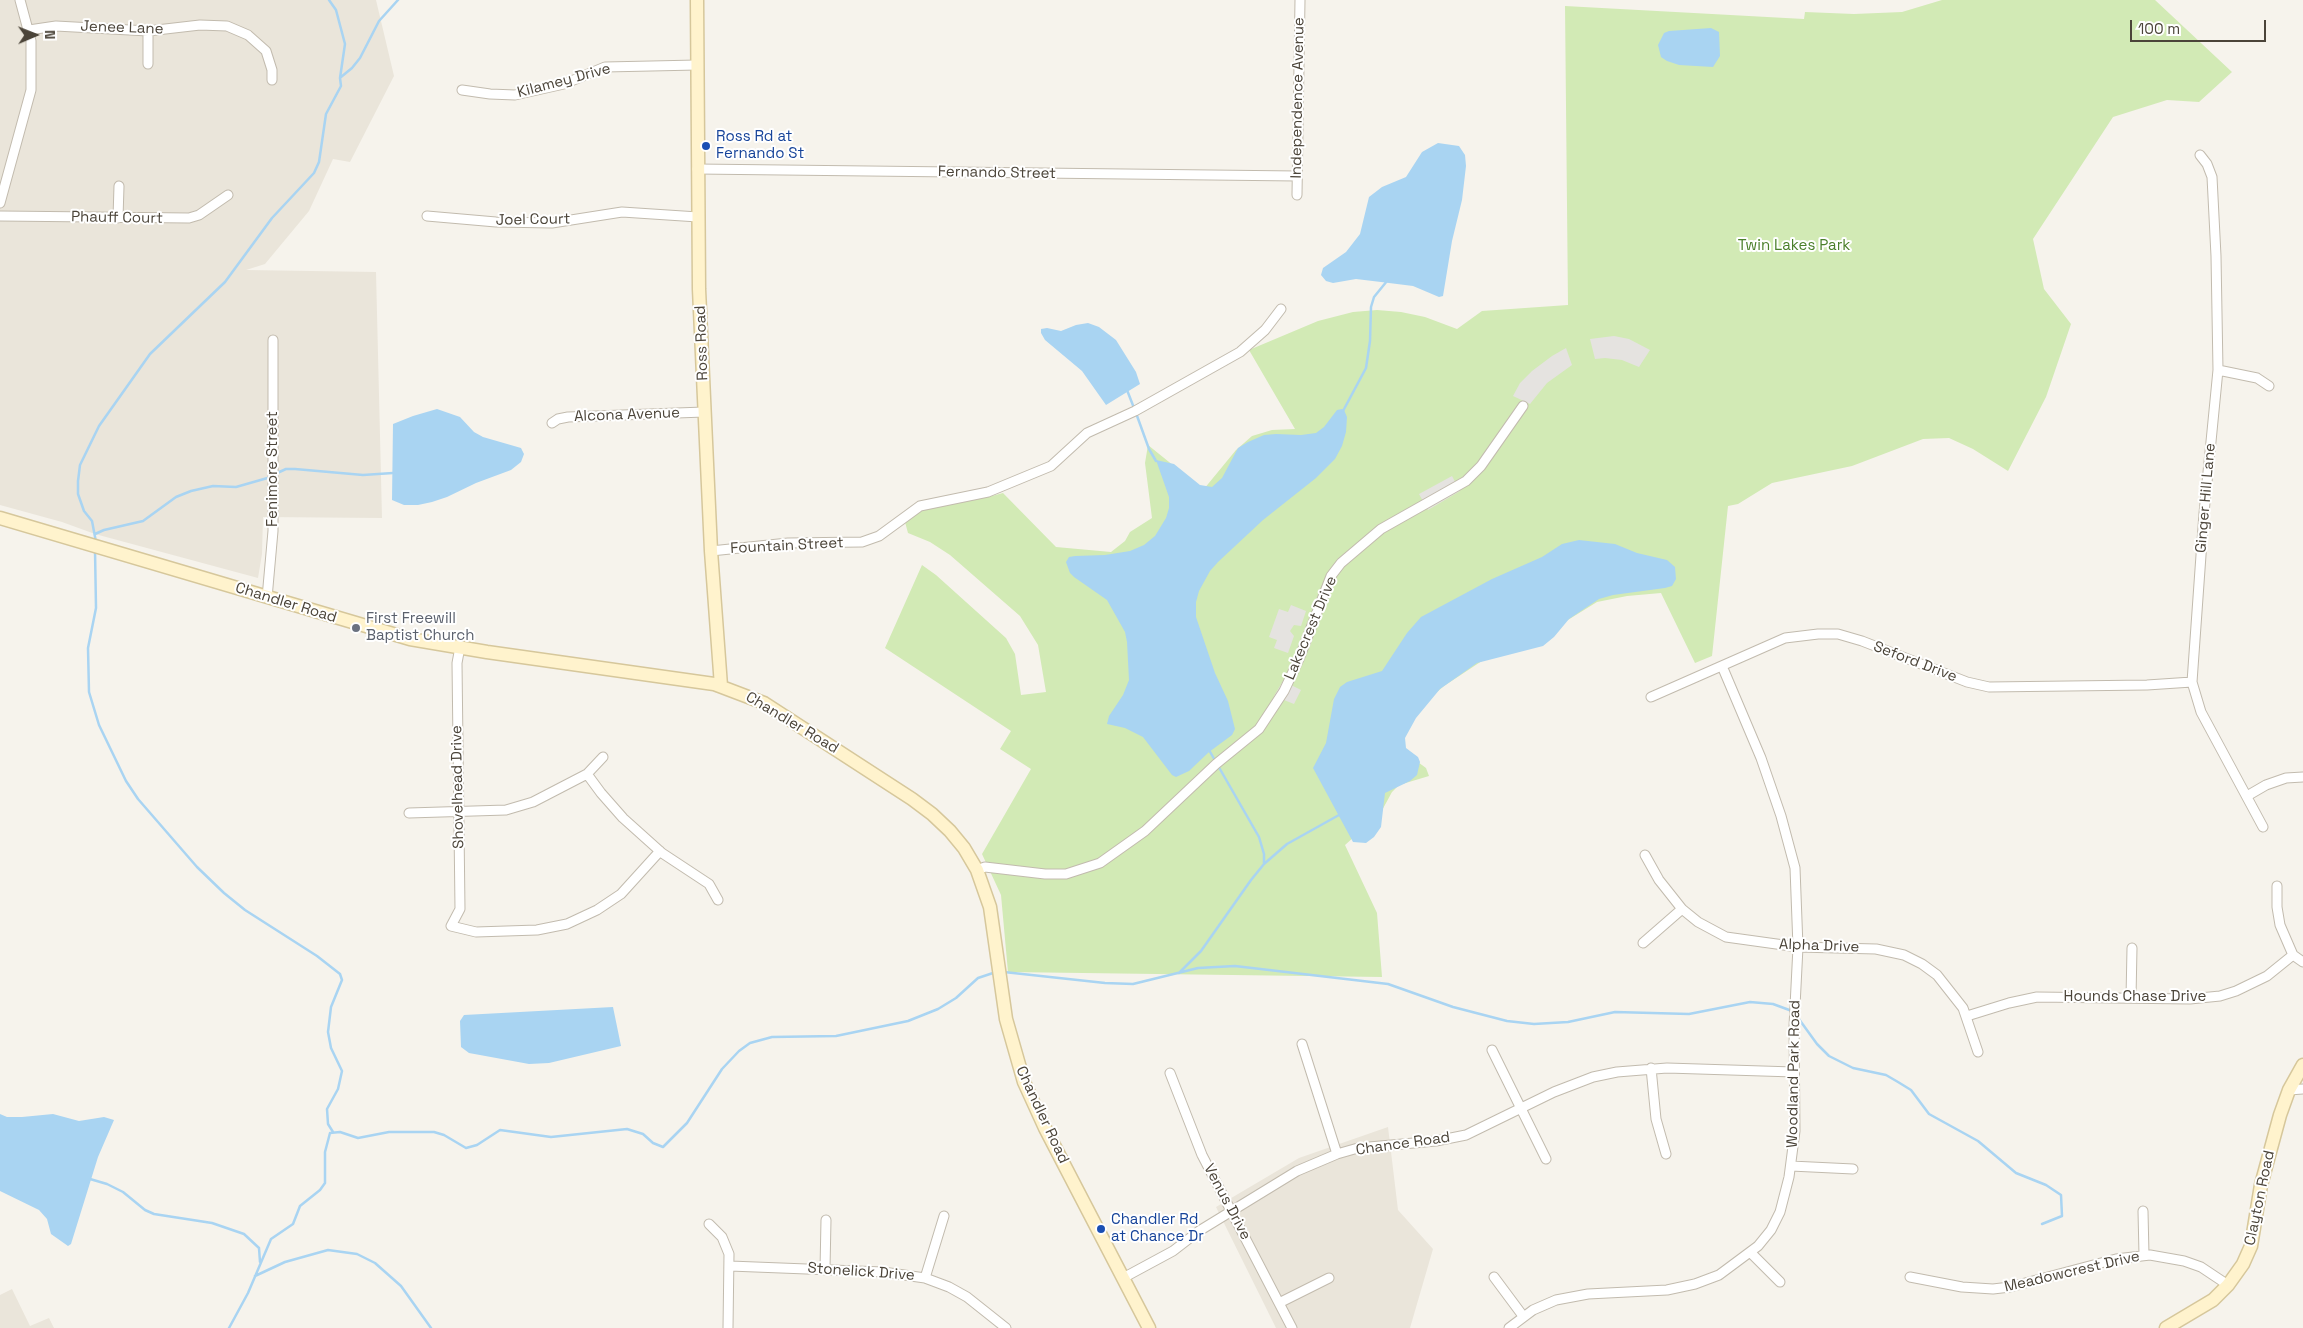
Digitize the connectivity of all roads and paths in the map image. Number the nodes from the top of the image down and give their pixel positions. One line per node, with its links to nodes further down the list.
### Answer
1 (20, 0): 4 (street)
2 (697, 0): 7 (street, Ross Road)
3 (1300, 0): 12 (street, Independence Avenue)
4 (29, 30): 5 (street, Jenee Lane); 16 (street)
5 (148, 31): 6 (street); 8 (street, Jenee Lane)
6 (148, 64)
7 (697, 65): 9 (street, Kilamey Drive); 11 (street, Ross Road)
8 (272, 80)
9 (462, 90)
10 (2200, 155): 23 (street, Ginger Hill Lane)
11 (697, 169): 12 (street, Fernando Street); 19 (street, Ross Road)
12 (1297, 176): 15 (street, Independence Avenue)
13 (119, 186): 20 (street)
14 (228, 194): 20 (street, Phauff Court)
15 (1297, 195)
16 (0, 203)
17 (0, 216): 20 (street, Phauff Court)
18 (427, 216): 19 (street, Joel Court)
19 (698, 216): 26 (street, Ross Road)
20 (118, 218)
21 (1281, 308): 29 (street, Fountain Street)
22 (273, 340): 30 (street, Fenimore Street)
23 (2218, 370): 24 (street); 33 (street, Ginger Hill Lane)
24 (2269, 386)
25 (1523, 406): 45 (street, Lakecrest Drive)
26 (704, 412): 27 (street, Alcona Avenue); 29 (street, Ross Road)
27 (552, 423)
28 (0, 518): 30 (street, Chandler Road)
29 (712, 551): 34 (street, Ross Road)
30 (267, 598): 31 (street, Chandler Road)
31 (460, 647): 34 (street, Chandler Road); 40 (street, Shovelhead Drive)
32 (1722, 666): 33 (street, Seford Drive); 35 (street, Seford Drive); 50 (street, Woodland Park Road)
33 (2192, 682): 39 (street, Ginger Hill Lane)
34 (721, 686): 45 (street, Chandler Road)
35 (1651, 697)
36 (603, 757): 37 (street)
37 (587, 774): 40 (street); 43 (street)
38 (2303, 777): 39 (street)
39 (2247, 796): 42 (street, Ginger Hill Lane)
40 (459, 812): 41 (street); 43 (street, Shovelhead Drive)
41 (409, 813)
42 (2263, 828)
43 (660, 851): 47 (street)
44 (1645, 855): 48 (street, Alpha Drive)
45 (977, 870): 83 (street, Chandler Road)
46 (2277, 886): 52 (street)
47 (718, 900)
48 (1682, 908): 49 (street); 50 (street, Alpha Drive)
49 (1643, 943)
50 (1798, 947): 55 (street, Alpha Drive); 61 (street, Woodland Park Road)
51 (2132, 948): 54 (street)
52 (2293, 955): 53 (street); 54 (street, Hounds Chase Drive)
53 (2303, 962)
54 (2131, 998): 55 (street, Hounds Chase Drive)
55 (1967, 1016): 58 (street, Alpha Drive)
56 (1302, 1044): 66 (street)
57 (1492, 1050): 65 (street)
58 (1978, 1052)
59 (2303, 1065): 64 (street, Clayton Road)
60 (1651, 1068): 61 (street, Chance Road); 65 (street, Chance Road); 67 (street)
61 (1794, 1072): 69 (street, Woodland Park Road)
62 (1170, 1073): 71 (street, Venus Drive)
63 (2303, 1089): 64 (street)
64 (2289, 1090): 86 (street, Clayton Road)
65 (1521, 1108): 66 (street, Chance Road); 68 (street)
66 (1337, 1154): 71 (street, Chance Road)
67 (1666, 1154)
68 (1546, 1159)
69 (1791, 1166): 70 (street); 76 (street, Woodland Park Road)
70 (1853, 1169)
71 (1231, 1211): 83 (street, Chance Road); 87 (street, Venus Drive)
72 (2143, 1211): 77 (street)
73 (944, 1216): 82 (street)
74 (826, 1220): 79 (street)
75 (709, 1224): 78 (street)
76 (1751, 1253): 85 (street); 88 (street, Woodland Park Road)
77 (2144, 1255): 81 (street, Meadowcrest Drive); 86 (street, Meadowcrest Drive)
78 (730, 1266): 79 (street, Stonelick Drive); 89 (street)
79 (825, 1269): 82 (street, Stonelick Drive)
80 (1494, 1277): 88 (street)
81 (1910, 1277)
82 (925, 1278): 90 (street, Stonelick Drive)
83 (1123, 1278): 91 (street, Chandler Road)
84 (1329, 1278): 87 (street)
85 (1780, 1282)
86 (2228, 1285): 94 (street, Clayton Road)
87 (1279, 1303): 92 (street, Venus Drive)
88 (1523, 1316): 93 (street, Woodland Park Road)
89 (728, 1328)
90 (1006, 1328)
91 (1149, 1328)
92 (1292, 1328)
93 (1508, 1328)
94 (2166, 1328)

